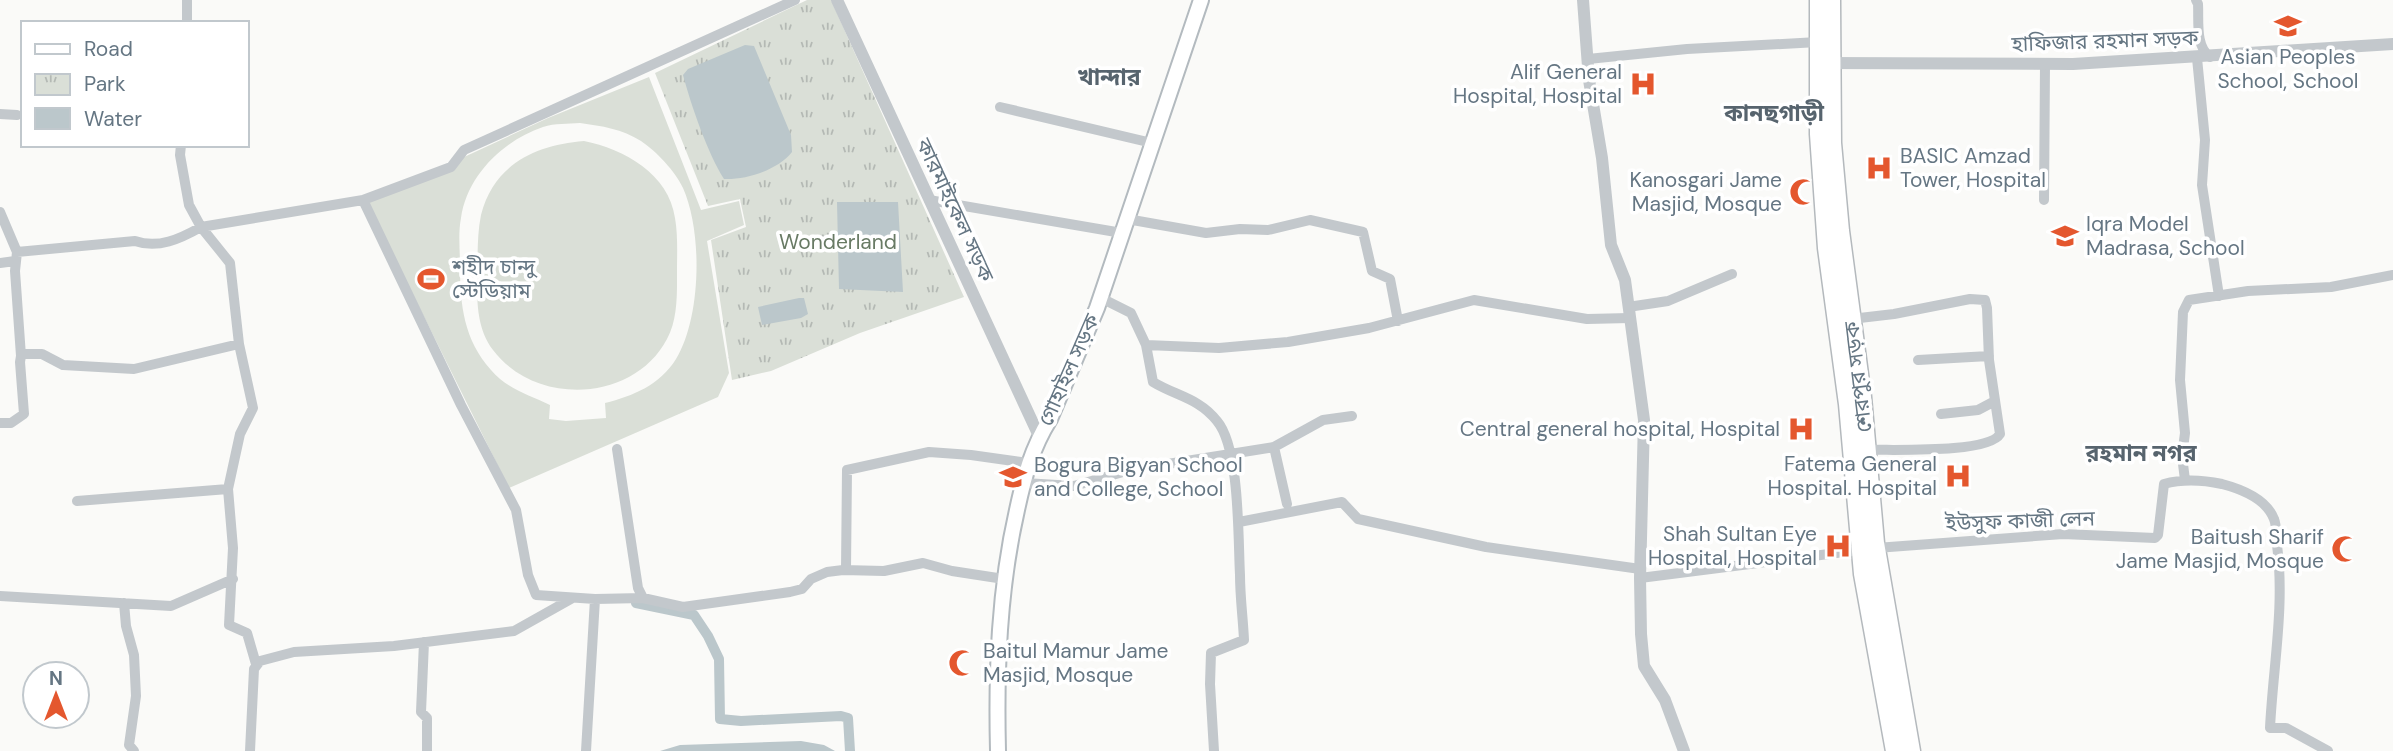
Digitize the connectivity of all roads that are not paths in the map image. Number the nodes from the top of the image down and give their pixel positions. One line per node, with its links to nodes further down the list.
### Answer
1 (187, 0): 9 (street)
2 (795, 0): 21 (street)
3 (837, 0): 22 (street, কারমাইকেল সড়ক)
4 (1201, 0): 19 (main road, গোহাইল সড়ক)
5 (1583, 0): 13 (street)
6 (1819, 0): 10 (highway, শেরপুর সড়ক)
7 (1831, 0): 14 (highway, শেরপুর সড়ক)
8 (2196, 0): 12 (street)
9 (187, 21)
10 (1818, 42): 13 (street); 14 (highway, শেরপুর সড়ক)
11 (2393, 44): 12 (street, হাফিজার রহমান সড়ক)
12 (2204, 57): 15 (street, হাফিজার রহমান সড়ক); 31 (street)
13 (1588, 58): 33 (street)
14 (1825, 63): 15 (street, হাফিজার রহমান সড়ক); 34 (highway, শেরপুর সড়ক); 57 (highway, শেরপুর সড়ক)
15 (2045, 64): 23 (street)
16 (1000, 107): 19 (street)
17 (0, 114): 18 (street)
18 (17, 115)
19 (1153, 143): 25 (main road, গোহাইল সড়ক)
20 (181, 147): 26 (street)
21 (363, 200): 26 (street); 63 (street)
22 (929, 200): 25 (street); 45 (street, কারমাইকেল সড়ক)
23 (2044, 200)
24 (0, 212): 27 (street)
25 (1125, 226): 32 (main road, গোহাইল সড়ক); 35 (street)
26 (201, 227): 27 (street); 36 (street)
27 (16, 256): 28 (street); 38 (street)
28 (0, 263)
29 (1732, 274): 33 (street)
30 (2393, 275): 31 (street)
31 (2219, 296): 51 (street)
32 (1101, 298): 37 (street); 45 (main road, গোহাইল সড়ক)
33 (1629, 312): 35 (street); 59 (street)
34 (1852, 319): 39 (street); 48 (highway, শেরপুর সড়ক)
35 (1398, 321): 37 (street)
36 (239, 344): 38 (street); 53 (street)
37 (1146, 345): 49 (street)
38 (20, 356): 44 (street)
39 (1989, 356): 40 (street); 41 (street)
40 (1918, 360)
41 (1995, 401): 42 (street); 48 (street)
42 (1941, 414)
43 (1352, 416): 46 (street)
44 (0, 423)
45 (1039, 436): 50 (main road, গোহাইল সড়ক)
46 (1274, 447): 49 (street); 55 (street)
47 (617, 449): 64 (street)
48 (1866, 450): 57 (highway, শেরপুর সড়ক)
49 (1231, 455): 52 (street); 56 (street)
50 (1028, 463): 52 (main road, গোহাইল সড়ক); 58 (street)
51 (2185, 480): 57 (street, ইউসুফ কাজী লেন); 78 (street)
52 (1024, 483): 61 (main road, গোহাইল সড়ক)
53 (228, 489): 54 (street); 60 (street)
54 (77, 501)
55 (1286, 504)
56 (1239, 522): 59 (street); 74 (street)
57 (1868, 549): 59 (street); 76 (highway, শেরপুর সড়ক); 77 (highway, শেরপুর সড়ক)
58 (846, 570): 61 (street); 64 (street)
59 (1640, 573): 75 (street)
60 (233, 579): 66 (street); 68 (street)
61 (1004, 579): 73 (main road, গোহাইল সড়ক)
62 (0, 596): 66 (street)
63 (572, 598): 65 (street); 67 (street)
64 (643, 598): 65 (street)
65 (595, 599): 72 (street)
66 (124, 603): 69 (street)
67 (424, 642): 68 (street); 71 (street)
68 (256, 664): 70 (street)
69 (134, 751)
70 (250, 751)
71 (428, 751)
72 (586, 751)
73 (998, 751)
74 (1214, 751)
75 (1684, 751)
76 (1895, 751)
77 (1911, 751)
78 (2328, 751)

